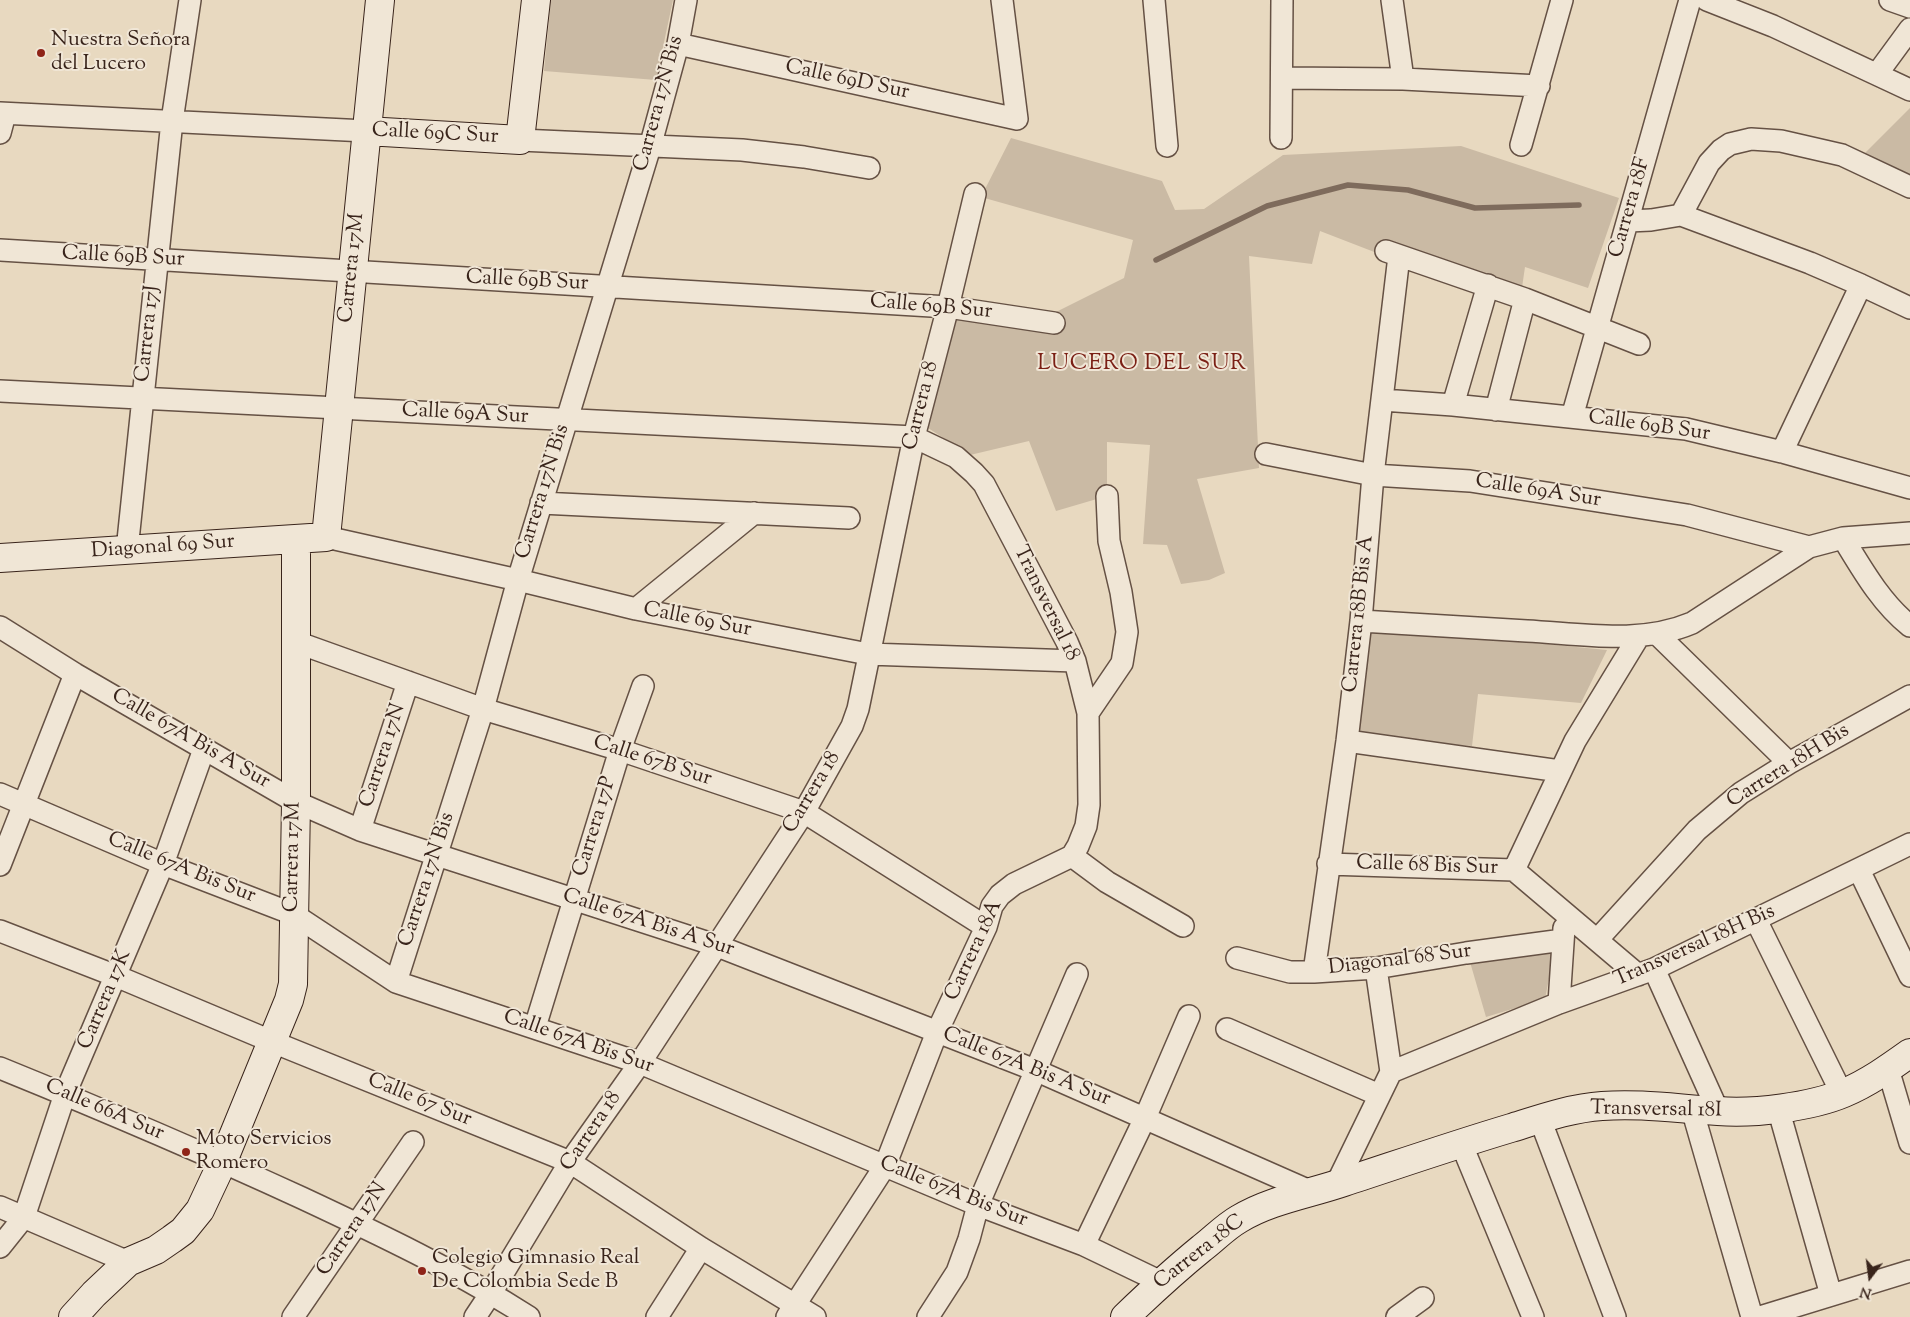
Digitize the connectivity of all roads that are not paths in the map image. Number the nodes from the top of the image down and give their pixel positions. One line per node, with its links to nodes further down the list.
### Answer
1 (190, 0): 22 (street, Carrera 17J)
2 (380, 0): 23 (street, Carrera 17M)
3 (536, 0): 25 (street)
4 (686, 0): 15 (street, Carrera 17N Bis)
5 (1002, 0): 15 (street, Calle 69D Sur)
6 (1154, 0): 27 (street)
7 (1282, 0): 17 (street)
8 (1392, 0): 18 (street)
9 (1562, 0): 19 (street)
10 (1690, 0): 33 (street, Carrera 18F)
11 (1707, 0): 16 (street)
12 (1890, 0): 13 (street)
13 (1910, 8)
14 (1910, 29): 16 (street)
15 (678, 44): 28 (street, Carrera 17N Bis)
16 (1878, 74): 20 (street)
17 (1282, 78): 18 (street); 24 (street)
18 (1402, 80): 19 (street)
19 (1539, 86): 26 (street)
20 (1910, 90)
21 (2, 120): 22 (street, Calle 69C Sur)
22 (172, 121): 23 (street, Calle 69C Sur); 35 (street, Carrera 17J)
23 (366, 131): 25 (street, Calle 69C Sur); 36 (street, Carrera 17M)
24 (1281, 138)
25 (520, 140): 28 (street, Calle 69C Sur)
26 (1521, 145)
27 (1167, 146)
28 (650, 147): 29 (street, Calle 69C Sur); 39 (street, Carrera 17N Bis)
29 (869, 168)
30 (1910, 187): 32 (street)
31 (975, 194): 41 (street, Carrera 18)
32 (1680, 215): 33 (street); 38 (street)
33 (1628, 221): 44 (street, Carrera 18F)
34 (0, 250): 35 (street, Calle 69B Sur)
35 (157, 260): 36 (street, Calle 69B Sur); 47 (street, Carrera 17J)
36 (352, 271): 39 (street, Calle 69B Sur); 50 (street, Carrera 17M)
37 (1488, 285): 40 (street); 48 (street, Carrera 18B Bis A); 49 (street)
38 (1862, 285): 42 (street); 55 (street)
39 (606, 286): 41 (street, Calle 69B Sur); 53 (street, Carrera 17N Bis)
40 (1525, 299): 44 (street); 51 (street)
41 (948, 307): 43 (street, Calle 69B Sur); 54 (street, Carrera 18)
42 (1910, 308)
43 (1054, 323)
44 (1597, 326): 45 (street); 52 (street, Carrera 18F)
45 (1639, 344)
46 (0, 391): 47 (street, Calle 69A Sur)
47 (142, 398): 50 (street, Calle 69A Sur); 69 (street, Carrera 17J)
48 (1382, 400): 49 (street, Calle 69B Sur); 58 (street, Carrera 18B Bis A)
49 (1453, 404): 51 (street, Calle 69B Sur)
50 (339, 408): 53 (street, Calle 69A Sur); 65 (street, Carrera 17M)
51 (1496, 410): 52 (street, Calle 69B Sur)
52 (1572, 417): 55 (street, Calle 69B Sur)
53 (566, 420): 54 (street, Calle 69A Sur); 61 (street, Carrera 17N Bis)
54 (914, 437): 57 (street, Calle 69A Sur); 78 (street, Carrera 18)
55 (1782, 452): 59 (street, Calle 69B Sur)
56 (1266, 454): 58 (street, Calle 69A Sur)
57 (956, 457): 79 (street, Transversal 18)
58 (1373, 475): 68 (street, Calle 69A Sur); 73 (street, Carrera 18B Bis A)
59 (1910, 488)
60 (1107, 496): 85 (street)
61 (541, 503): 62 (street); 71 (street, Carrera 17N Bis)
62 (754, 513): 63 (street); 72 (street)
63 (849, 518)
64 (1910, 533): 67 (street)
65 (326, 537): 66 (street, Diagonal 69 Sur); 71 (street, Calle 69 Sur)
66 (296, 538): 69 (street, Diagonal 69 Sur); 77 (street, Carrera 17M)
67 (1843, 538): 68 (street); 74 (street)
68 (1809, 547): 76 (street)
69 (127, 550): 70 (street, Diagonal 69 Sur)
70 (0, 558)
71 (518, 580): 72 (street, Calle 69 Sur); 84 (street, Carrera 17N Bis)
72 (636, 609): 78 (street, Calle 69 Sur)
73 (1360, 621): 76 (street); 86 (street, Carrera 18B Bis A)
74 (1910, 626)
75 (0, 627): 80 (street, Calle 67A Bis A Sur)
76 (1648, 635): 89 (street); 90 (street)
77 (296, 642): 81 (street, Calle 67B Sur); 92 (street, Carrera 17M)
78 (868, 654): 79 (street, Calle 69 Sur); 94 (street, Carrera 18)
79 (1075, 662): 85 (street, Transversal 18)
80 (75, 674): 87 (street, Calle 67A Bis A Sur); 93 (street)
81 (408, 682): 84 (street, Calle 67B Sur); 95 (street, Carrera 17N)
82 (642, 686): 88 (street, Carrera 17P)
83 (1910, 696): 89 (street, Carrera 18H Bis)
84 (484, 709): 88 (street, Calle 67B Sur); 97 (street, Carrera 17N Bis)
85 (1088, 714): 98 (street, Transversal 18)
86 (1347, 741): 90 (street); 100 (street, Carrera 18B Bis A)
87 (204, 749): 92 (street, Calle 67A Bis A Sur); 99 (street, Carrera 17K)
88 (620, 750): 94 (street, Calle 67B Sur); 104 (street, Carrera 17P)
89 (1790, 762): 112 (street, Carrera 18H Bis)
90 (1560, 771): 102 (street)
91 (0, 794): 93 (street, Calle 67A Bis Sur)
92 (296, 802): 95 (street, Calle 67A Bis A Sur); 106 (street, Carrera 17M)
93 (24, 804): 99 (street, Calle 67A Bis Sur); 101 (street)
94 (804, 812): 109 (street, Calle 67B Sur); 113 (street, Carrera 18)
95 (360, 830): 97 (street, Calle 67A Bis A Sur)
96 (1910, 844): 103 (street, Transversal 18H Bis)
97 (436, 854): 104 (street, Calle 67A Bis A Sur); 121 (street, Carrera 17N Bis)
98 (1072, 856): 108 (street); 109 (street, Carrera 18A)
99 (163, 864): 106 (street, Calle 67A Bis Sur); 119 (street, Carrera 17K)
100 (1328, 864): 102 (street, Calle 68 Bis Sur); 116 (street, Carrera 18B Bis A)
101 (0, 865)
102 (1514, 870): 105 (street, Calle 68 Bis Sur)
103 (1859, 870): 107 (street, Transversal 18H Bis); 120 (street)
104 (574, 899): 113 (street, Calle 67A Bis A Sur); 124 (street, Carrera 17P)
105 (1565, 913): 111 (street); 112 (street, Calle 68 Bis Sur)
106 (293, 914): 121 (street, Calle 67A Bis Sur); 127 (street, Carrera 17M)
107 (1756, 920): 117 (street, Transversal 18H Bis); 135 (street)
108 (1183, 926)
109 (986, 927): 126 (street, Carrera 18A)
110 (0, 931): 119 (street, Calle 67 Sur)
111 (1564, 940): 115 (street, Diagonal 68 Sur); 122 (street)
112 (1596, 940): 117 (street, Calle 68 Bis Sur)
113 (715, 945): 126 (street, Calle 67A Bis A Sur); 129 (street, Carrera 18)
114 (1237, 958): 116 (street, Diagonal 68 Sur)
115 (1376, 968): 116 (street, Diagonal 68 Sur); 133 (street)
116 (1314, 972)
117 (1646, 972): 122 (street, Transversal 18H Bis); 138 (street)
118 (1077, 974): 132 (street)
119 (116, 976): 127 (street, Calle 67 Sur); 134 (street, Carrera 17K)
120 (1910, 976)
121 (396, 982): 124 (street, Calle 67A Bis Sur)
122 (1560, 1003): 133 (street, Transversal 18H Bis)
123 (1189, 1016): 139 (street)
124 (535, 1027): 129 (street, Calle 67A Bis Sur)
125 (1227, 1029): 136 (street)
126 (937, 1032): 132 (street, Calle 67A Bis A Sur); 146 (street, Carrera 18A)
127 (273, 1042): 144 (street, Carrera 17M); 145 (street, Calle 67 Sur)
128 (1910, 1053): 131 (street, Transversal 18I)
129 (640, 1062): 145 (street, Carrera 18); 146 (street, Calle 67A Bis Sur)
130 (0, 1068): 134 (street, Calle 66A Sur)
131 (1888, 1069): 135 (street, Transversal 18I); 141 (street)
132 (1035, 1070): 139 (street, Calle 67A Bis A Sur); 148 (street)
133 (1391, 1072): 136 (street)
134 (65, 1094): 144 (street, Calle 66A Sur); 150 (street, Carrera 17K)
135 (1842, 1094): 137 (street, Transversal 18I)
136 (1379, 1095): 147 (street)
137 (1778, 1108): 138 (street, Transversal 18I); 159 (street)
138 (1705, 1110): 140 (street, Transversal 18I); 174 (street)
139 (1145, 1118): 147 (street, Calle 67A Bis A Sur); 152 (street)
140 (1540, 1119): 143 (street, Transversal 18I); 173 (street)
141 (1908, 1130)
142 (413, 1142): 151 (street, Carrera 17N)
143 (1461, 1143): 147 (street, Transversal 18I); 172 (street)
144 (223, 1162): 151 (street, Calle 66A Sur); 155 (street, Carrera 17M)
145 (570, 1162): 154 (street, Calle 67 Sur); 158 (street, Carrera 18)
146 (885, 1166): 148 (street, Calle 67A Bis Sur); 162 (street, Carrera 18A)
147 (1324, 1188): 157 (street, Carrera 18C)
148 (978, 1205): 152 (street, Calle 67A Bis Sur); 169 (street)
149 (0, 1207): 150 (street)
150 (24, 1217): 153 (street, Carrera 17K); 155 (street)
151 (356, 1224): 158 (street, Calle 66A Sur); 164 (street, Carrera 17N)
152 (1084, 1245): 157 (street, Calle 67A Bis Sur)
153 (0, 1247)
154 (701, 1248): 162 (street, Calle 67 Sur); 167 (street)
155 (128, 1262): 163 (street)
156 (1910, 1271): 159 (street)
157 (1162, 1282): 170 (street, Carrera 18C)
158 (491, 1293): 165 (street, Carrera 18); 166 (street, Calle 66A Sur)
159 (1831, 1295): 161 (street)
160 (1422, 1298): 171 (street)
161 (1809, 1310): 175 (street)
162 (791, 1311): 168 (street, Calle 67 Sur)
163 (73, 1317)
164 (293, 1317)
165 (475, 1317)
166 (529, 1317)
167 (657, 1317)
168 (815, 1317)
169 (928, 1317)
170 (1125, 1317)
171 (1397, 1317)
172 (1533, 1317)
173 (1615, 1317)
174 (1752, 1317)
175 (1760, 1317)

